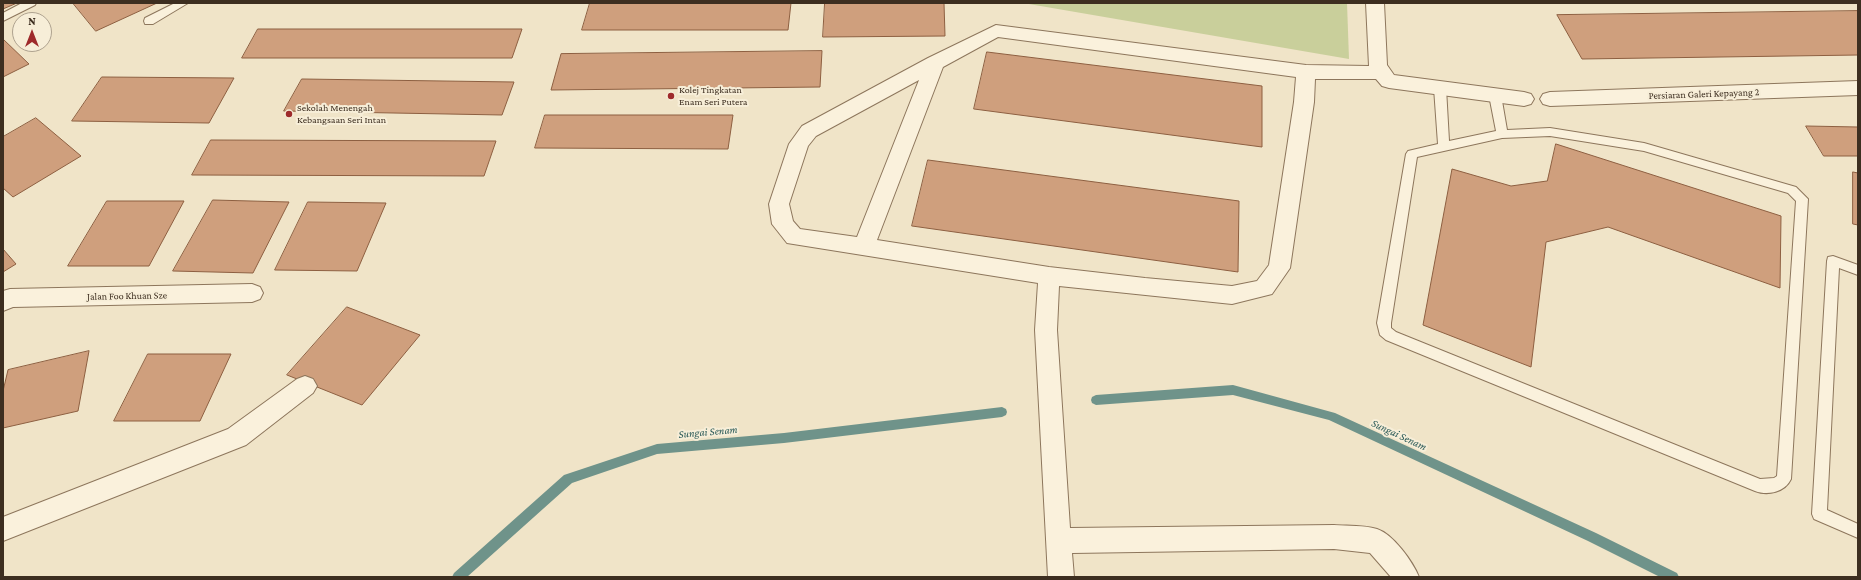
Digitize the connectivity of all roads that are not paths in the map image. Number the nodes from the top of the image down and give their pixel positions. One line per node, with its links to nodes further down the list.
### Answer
1 (31, 3): 4 (lane)
2 (183, 3): 5 (lane)
3 (1376, 3): 8 (street)
4 (3, 16)
5 (149, 21)
6 (935, 63): 7 (street); 16 (street); 16 (street)
7 (1306, 72): 8 (street); 18 (street)
8 (1381, 73): 9 (street)
9 (1440, 88): 11 (street); 15 (lane)
10 (1858, 88): 13 (street, Persiaran Galeri Kepayang 2)
11 (1495, 95): 12 (street); 14 (lane)
12 (1524, 99)
13 (1550, 99)
14 (1502, 134): 15 (lane); 15 (lane)
15 (1444, 146)
16 (864, 246): 18 (street)
17 (1858, 270): 23 (lane)
18 (1049, 276): 24 (street)
19 (252, 293): 20 (street, Jalan Foo Khuan Sze)
20 (3, 302)
21 (305, 386): 22 (street)
22 (3, 530)
23 (1858, 531)
24 (1058, 541): 25 (street); 26 (street)
25 (1061, 577)
26 (1406, 577)

